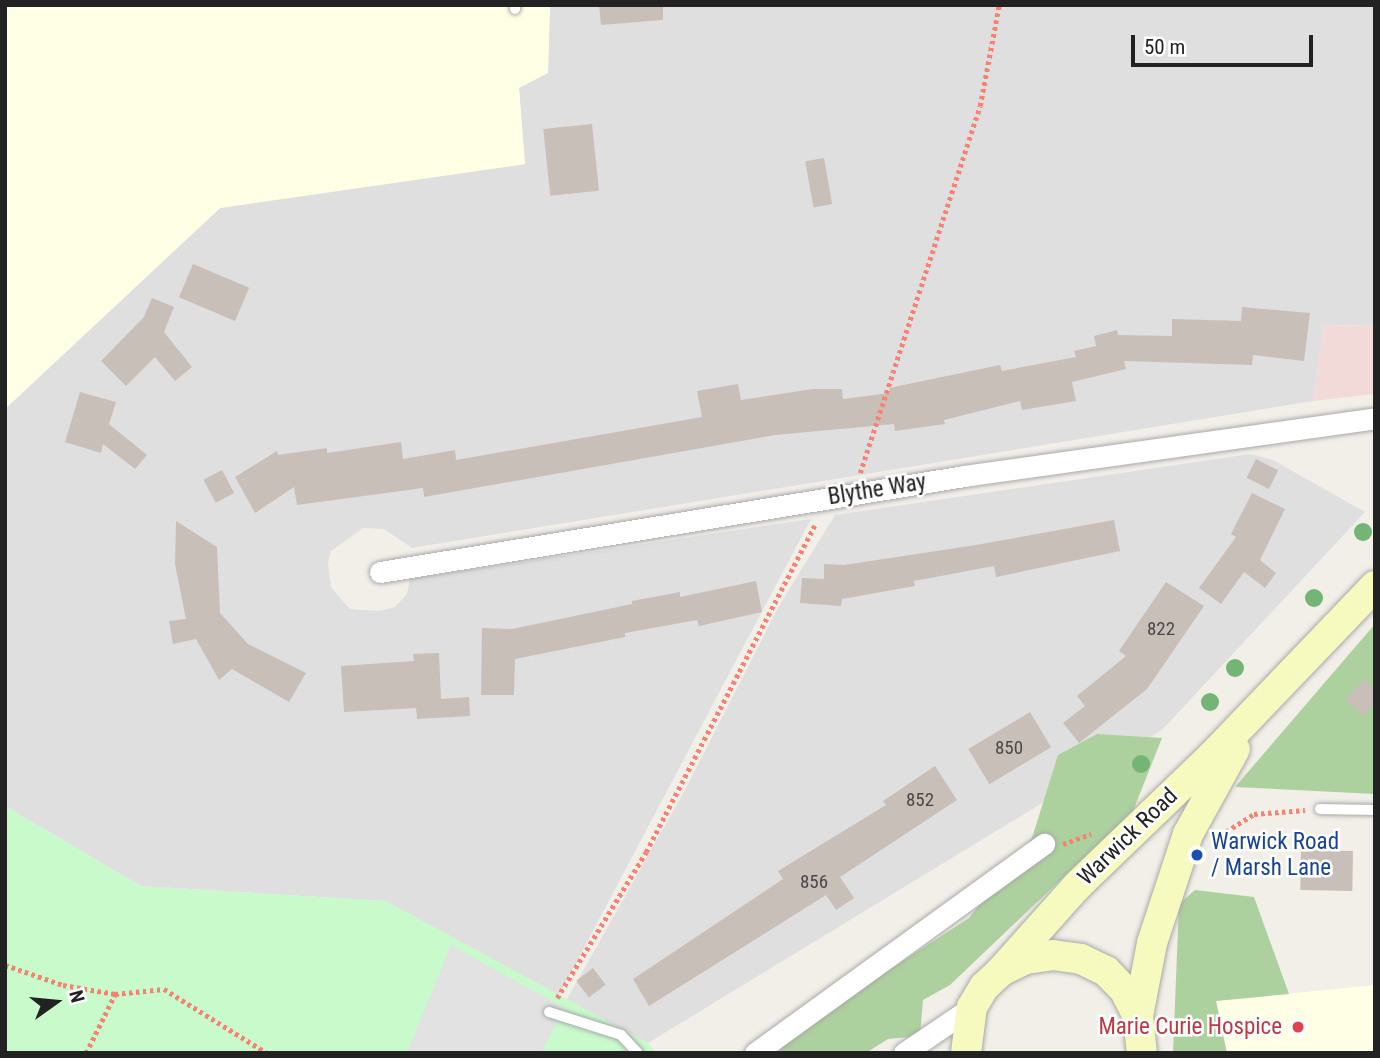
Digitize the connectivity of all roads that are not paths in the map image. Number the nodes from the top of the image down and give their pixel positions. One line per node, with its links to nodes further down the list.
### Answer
1 (1375, 418): 2 (street, Blythe Way)
2 (380, 572)
3 (1375, 586): 4 (main road, Warwick Road)
4 (1260, 707): 8 (main road, Warwick Road); 11 (main road, Warwick Road)
5 (1320, 809): 6 (lane)
6 (1375, 810)
7 (1044, 844): 13 (street)
8 (1001, 971): 9 (main road, Warwick Road); 11 (main road)
9 (972, 1007): 14 (street); 15 (main road)
10 (549, 1012): 12 (lane)
11 (1138, 1016): 16 (main road)
12 (638, 1053)
13 (755, 1053)
14 (904, 1053)
15 (966, 1053)
16 (1142, 1053)

